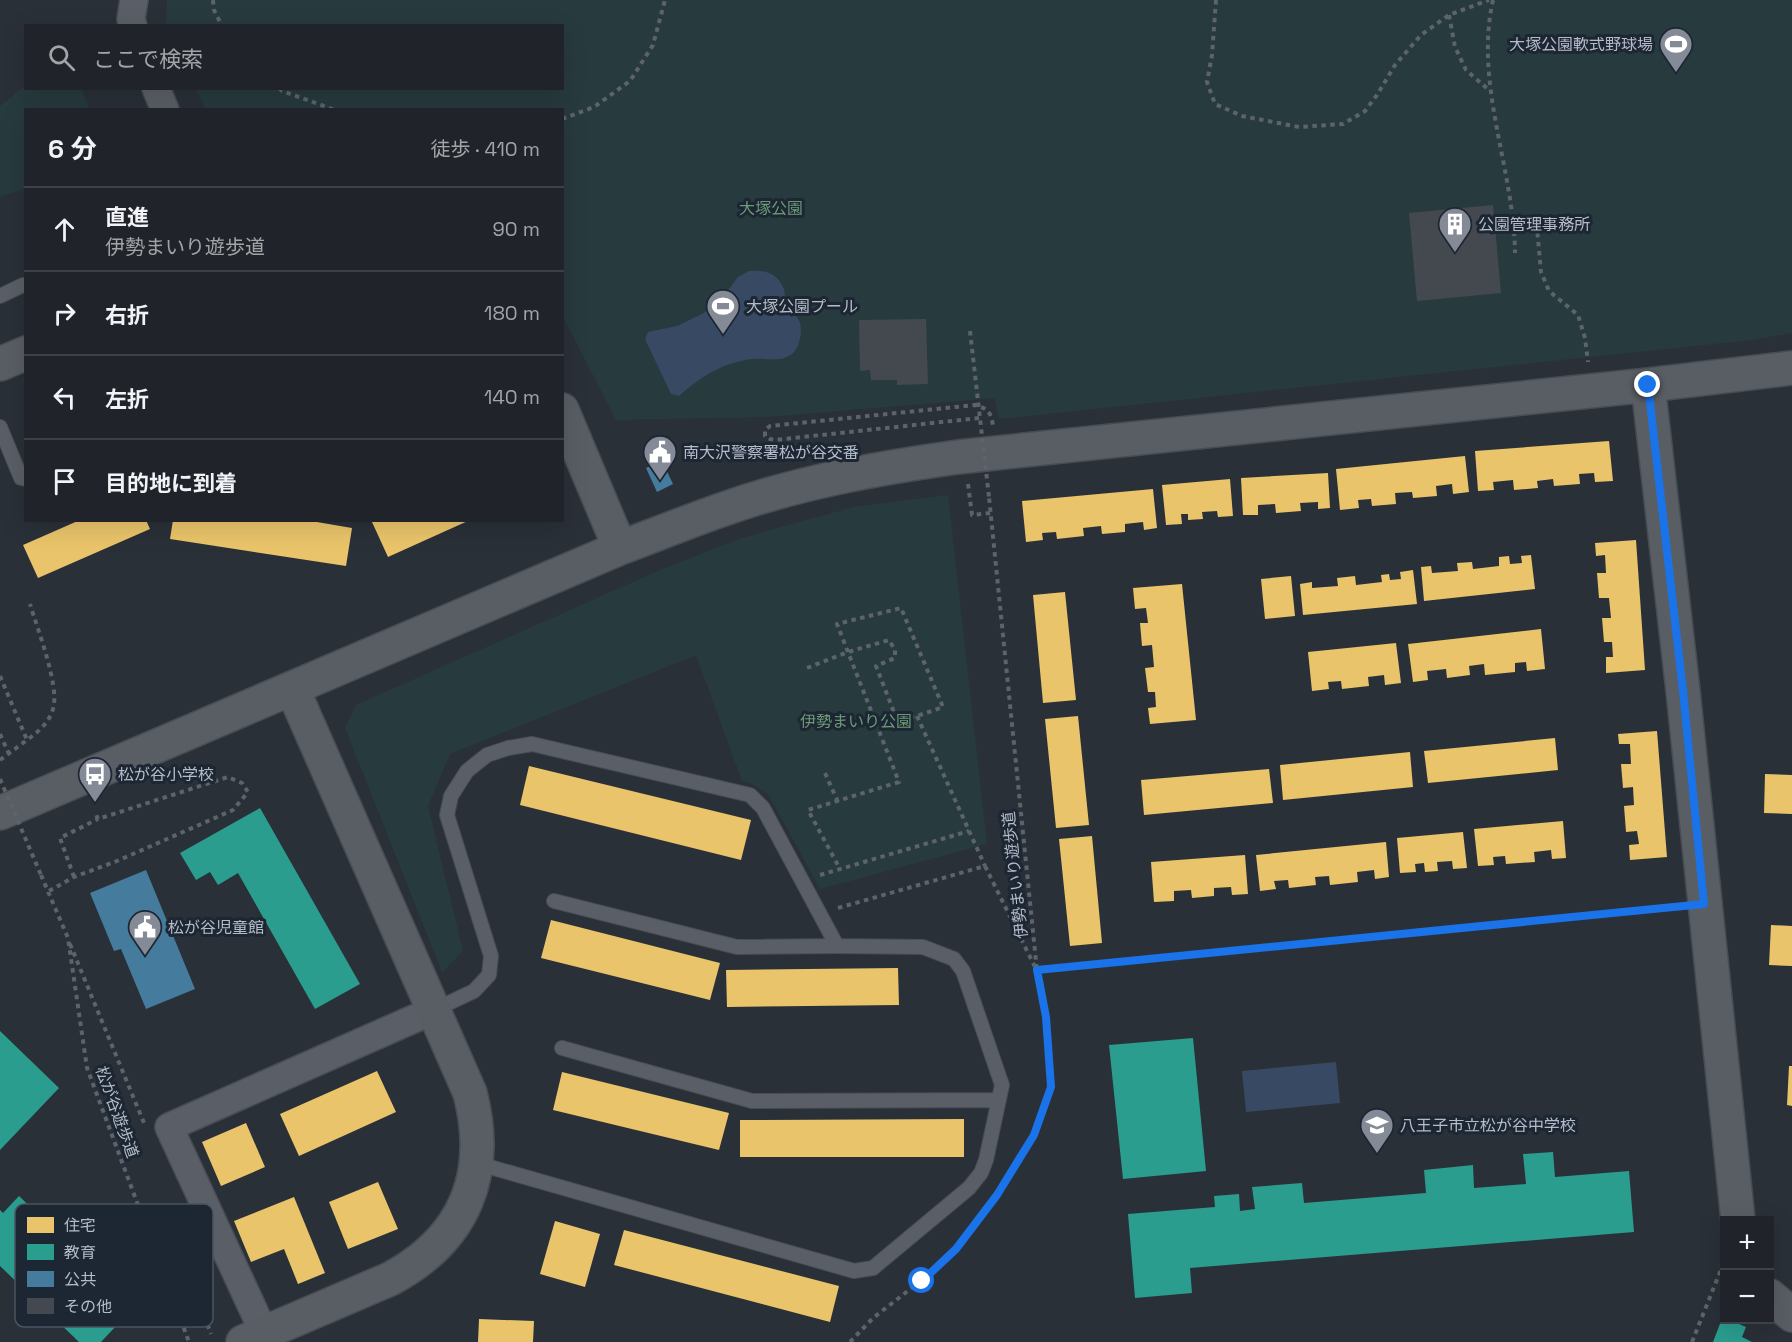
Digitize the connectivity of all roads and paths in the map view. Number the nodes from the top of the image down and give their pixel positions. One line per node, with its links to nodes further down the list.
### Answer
1 (134, 0): 7 (street)
2 (213, 0): 8 (path)
3 (665, 0): 14 (path)
4 (1216, 0): 6 (path)
5 (1491, 0): 6 (path); 11 (path)
6 (1449, 15): 11 (path)
7 (132, 24)
8 (221, 24)
9 (157, 90): 12 (street)
10 (281, 90): 13 (path)
11 (1491, 92): 15 (path)
12 (164, 108)
13 (329, 108)
14 (564, 118)
15 (1515, 230): 16 (path); 21 (path)
16 (1515, 253)
17 (23, 285): 18 (lane)
18 (0, 296)
19 (970, 331): 26 (path, 伊勢まいり遊歩道, bridge)
20 (24, 354): 22 (street)
21 (1588, 362)
22 (0, 363)
23 (1792, 368): 24 (street)
24 (1648, 385): 32 (street); 56 (street)
25 (564, 413): 32 (street)
26 (979, 418): 28 (path); 31 (path, 伊勢まいり遊歩道, bridge)
27 (0, 427): 29 (lane)
28 (993, 427)
29 (24, 479)
30 (968, 483): 31 (path)
31 (991, 513): 59 (path, 伊勢まいり遊歩道)
32 (620, 548): 37 (street)
33 (30, 604): 40 (path)
34 (848, 652): 35 (path); 38 (path); 38 (path); 45 (path)
35 (807, 668)
36 (0, 676): 40 (path)
37 (292, 688): 47 (street); 60 (street)
38 (917, 716): 49 (path)
39 (0, 734): 41 (path)
40 (27, 740): 41 (path)
41 (9, 754): 42 (path)
42 (0, 760)
43 (825, 773): 45 (path)
44 (0, 779): 54 (path, 松が谷遊歩道, bridge)
45 (838, 802): 51 (path)
46 (95, 812): 48 (path)
47 (0, 813)
48 (98, 819): 52 (path); 52 (path)
49 (969, 831): 50 (path); 51 (path)
50 (986, 866): 57 (path); 59 (path)
51 (840, 869): 53 (path)
52 (74, 877): 54 (path)
53 (817, 877)
54 (49, 891): 64 (path, 松が谷遊歩道)
55 (554, 901): 58 (lane)
56 (1704, 904): 59 (path); 66 (street)
57 (820, 914): 58 (lane); 60 (lane)
58 (837, 946): 62 (lane)
59 (1037, 970): 76 (path, 伊勢まいり遊歩道)
60 (434, 1010): 63 (street); 65 (street)
61 (562, 1048): 62 (lane)
62 (999, 1100): 63 (lane)
63 (476, 1163): 74 (street)
64 (137, 1204)
65 (200, 1204)
66 (1737, 1216)
67 (213, 1236): 74 (street)
68 (1722, 1270): 77 (path)
69 (1774, 1299): 70 (street)
70 (1792, 1315)
71 (184, 1327): 75 (path, 松が谷遊歩道)
72 (208, 1327): 73 (path)
73 (211, 1334)
74 (254, 1337)
75 (189, 1342)
76 (850, 1342)
77 (1692, 1342)

